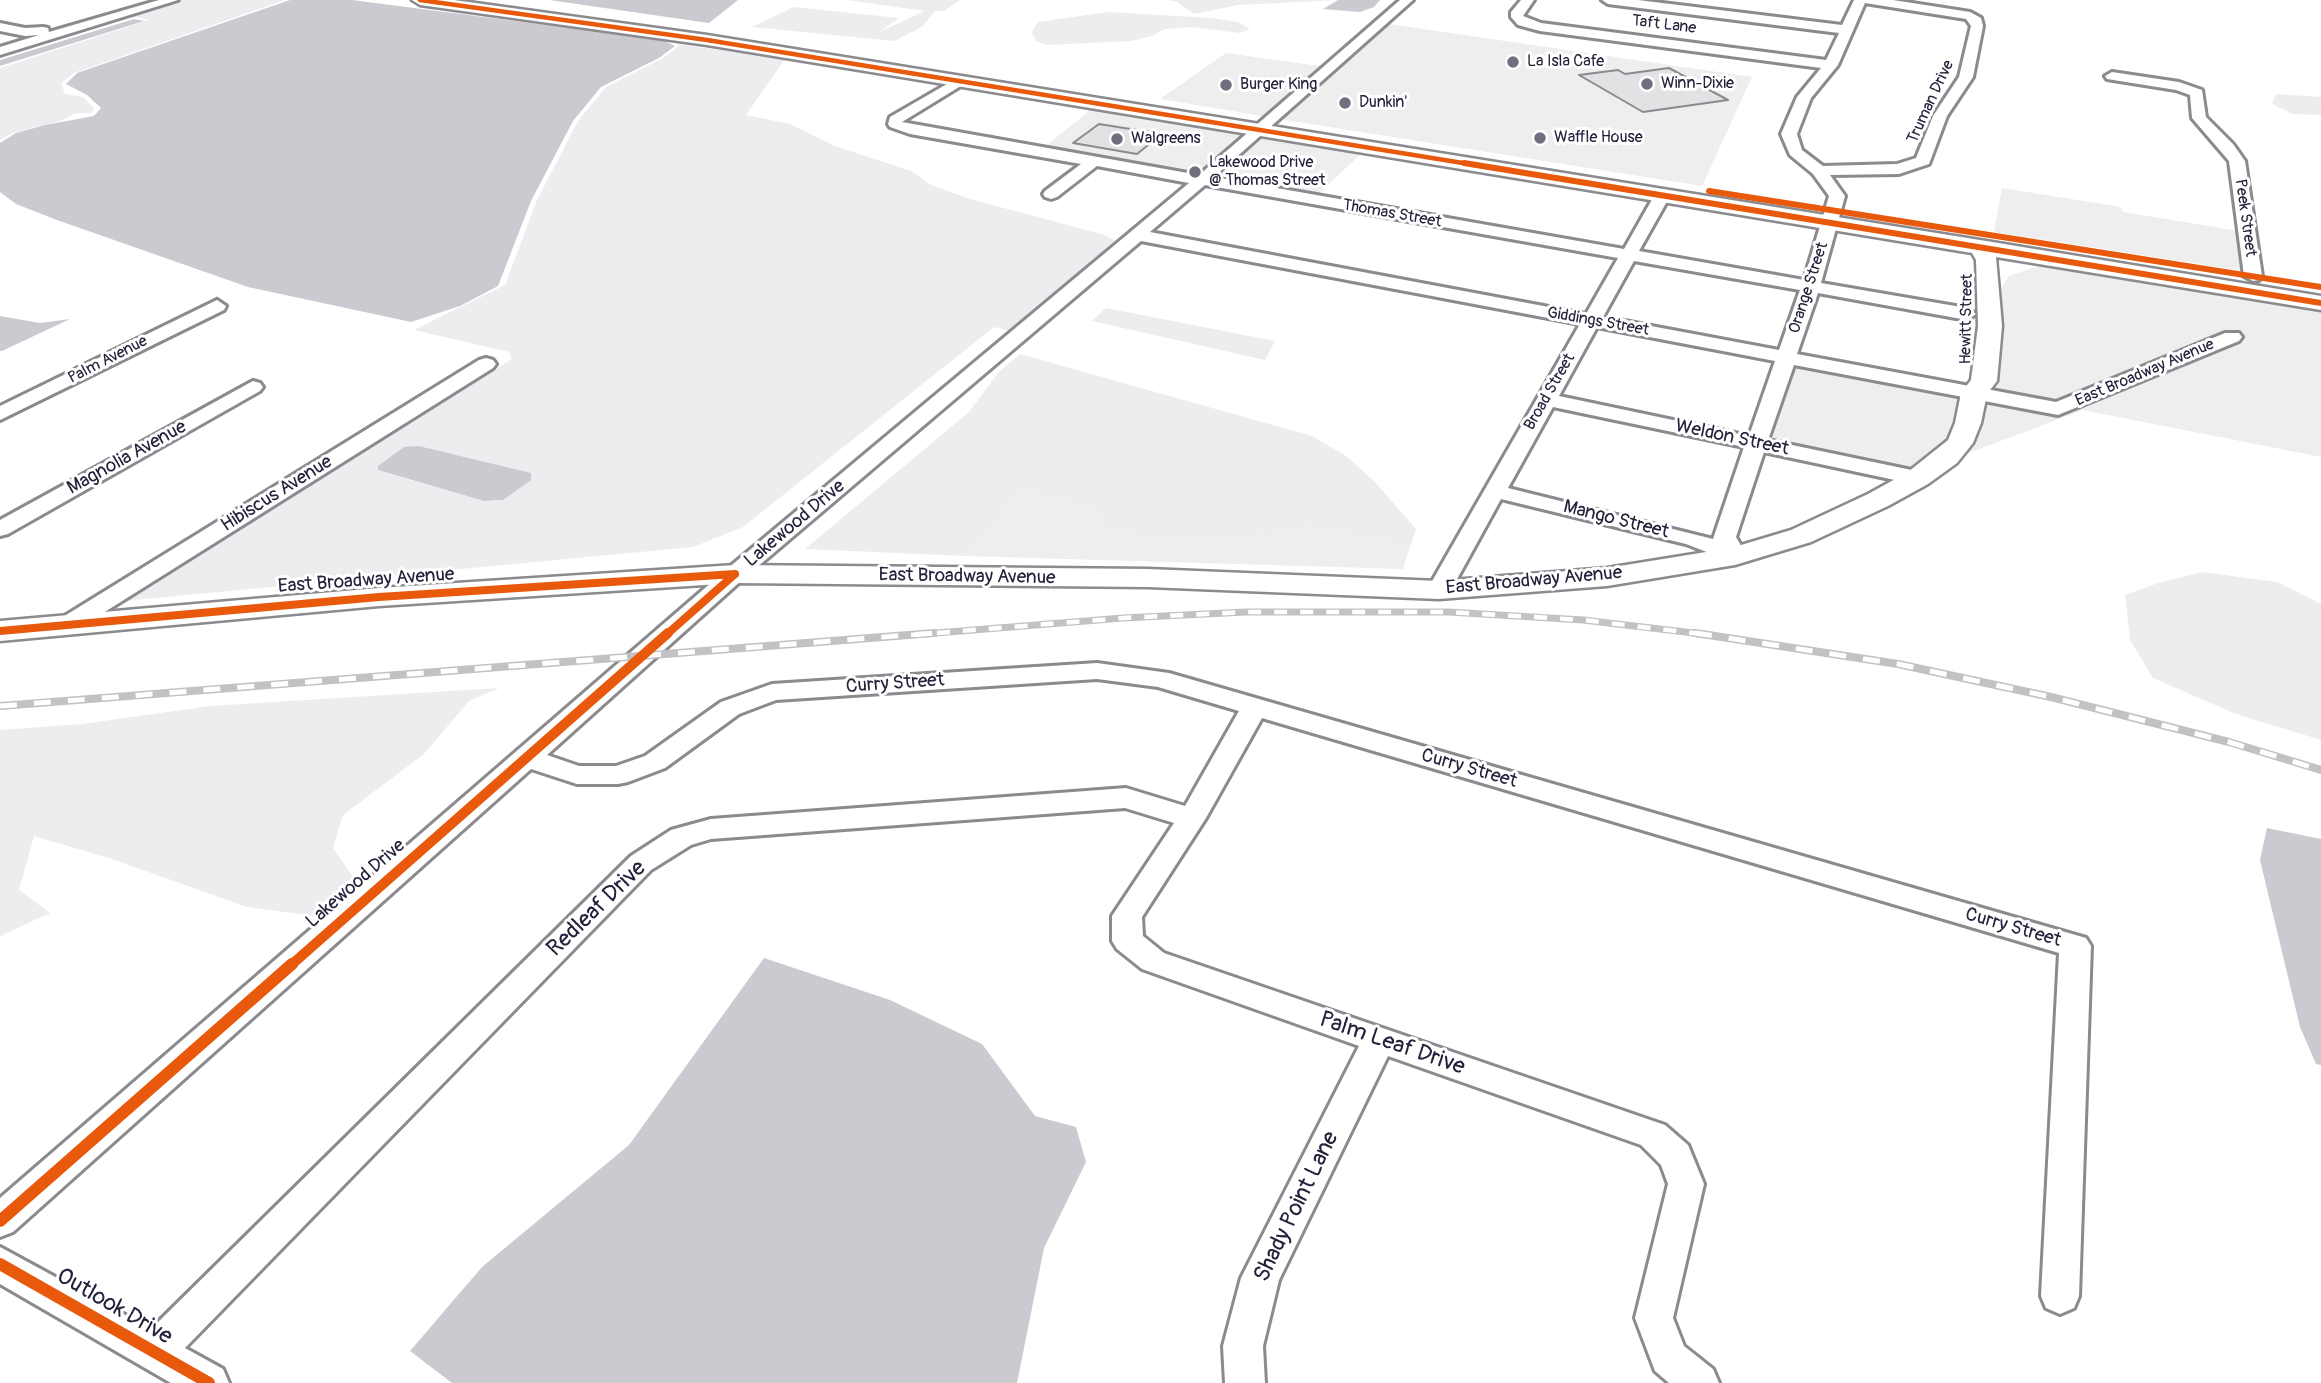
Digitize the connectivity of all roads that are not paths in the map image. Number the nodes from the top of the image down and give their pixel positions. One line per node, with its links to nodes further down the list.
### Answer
1 (156, 0): 13 (street)
2 (172, 0): 13 (street)
3 (420, 0): 17 (main road)
4 (485, 0): 17 (main road)
5 (1407, 0): 18 (street, Lakewood Drive)
6 (1528, 0): 15 (street, Taft Lane)
7 (1608, 0): 12 (street)
8 (1860, 0): 12 (street)
9 (1869, 0): 20 (street, Truman Drive)
10 (0, 17): 13 (street)
11 (0, 27): 13 (street)
12 (1847, 30): 15 (street)
13 (52, 32): 14 (street)
14 (0, 51)
15 (1831, 65): 20 (street)
16 (2112, 76): 29 (street, Peek Street)
17 (962, 77): 18 (main road); 18 (main road); 19 (street, Thomas Street)
18 (1264, 126): 21 (street, Lakewood Drive); 23 (main road); 24 (main road)
19 (1095, 160): 21 (street, Thomas Street); 22 (street)
20 (1819, 171): 24 (street)
21 (1202, 180): 25 (street, Lakewood Drive); 27 (street, Thomas Street)
22 (1051, 194)
23 (1662, 196): 24 (main road); 27 (street, Broad Street)
24 (1831, 217): 26 (main road); 30 (street, Orange Street)
25 (1138, 235): 37 (street, Giddings Street); 51 (street, Lakewood Drive)
26 (1981, 240): 28 (main road); 29 (main road); 32 (main road, Hewitt Street); 36 (main road, Hewitt Street)
27 (1628, 255): 30 (street, Thomas Street); 37 (street, Broad Street)
28 (2057, 260): 29 (main road); 32 (main road)
29 (2258, 285): 31 (main road); 33 (main road); 34 (main road)
30 (1811, 286): 36 (street, Thomas Street); 39 (street, Orange Street)
31 (2321, 287)
32 (1989, 294): 42 (main road, Hewitt Street)
33 (2321, 297)
34 (2321, 303)
35 (217, 306): 45 (street, Palm Avenue)
36 (1967, 314): 42 (main road, Hewitt Street)
37 (1590, 321): 39 (street, Giddings Street); 43 (street, Broad Street)
38 (2232, 337): 44 (street, East Broadway Avenue)
39 (1786, 356): 42 (street, Giddings Street); 46 (street, Orange Street)
40 (486, 364): 53 (street, Hibiscus Avenue)
41 (253, 387): 49 (street, Magnolia Avenue)
42 (1974, 393): 44 (street, Giddings Street); 47 (main road, Hewitt Street)
43 (1546, 399): 46 (street, Weldon Street); 48 (street, Broad Street)
44 (2058, 409)
45 (0, 414)
46 (1755, 442): 47 (street, Weldon Street); 50 (street, Orange Street)
47 (1918, 478): 50 (main road, East Broadway Avenue)
48 (1494, 491): 50 (street, Mango Street); 52 (street, Broad Street)
49 (0, 529)
50 (1735, 556): 52 (main road, East Broadway Avenue)
51 (735, 574): 52 (main road, East Broadway Avenue); 53 (main road, East Broadway Avenue); 56 (street, Lakewood Drive)
52 (1439, 590)
53 (66, 625): 54 (main road, East Broadway Avenue)
54 (0, 631)
55 (1255, 706): 56 (street, Curry Street); 57 (street, Palm Leaf Drive); 61 (street, Curry Street)
56 (526, 758): 59 (street, Lakewood Drive)
57 (1192, 818): 58 (street, Palm Leaf Drive); 62 (street, Redleaf Drive)
58 (1379, 1040): 64 (street, Shady Point Lane); 65 (street, Palm Leaf Drive)
59 (0, 1221)
60 (0, 1264): 62 (street, Outlook Drive)
61 (2060, 1296)
62 (154, 1353): 63 (street, Outlook Drive)
63 (209, 1383)
64 (1245, 1383)
65 (1699, 1383)

